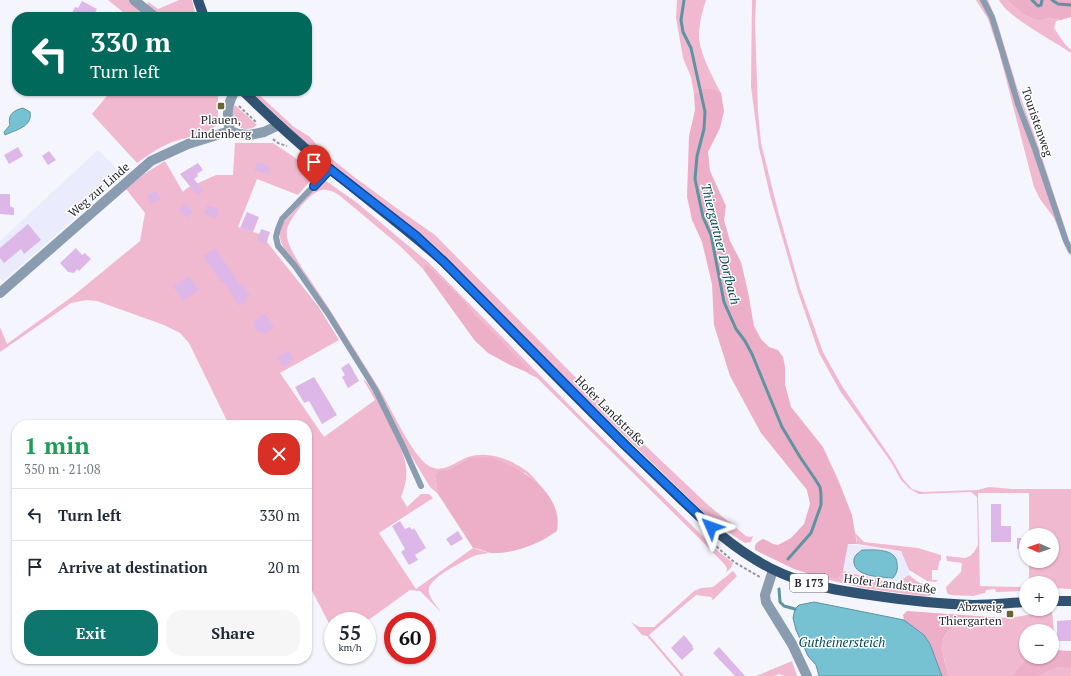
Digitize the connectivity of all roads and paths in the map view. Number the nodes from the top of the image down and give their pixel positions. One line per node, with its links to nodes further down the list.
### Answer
1 (134, 0): 4 (street)
2 (198, 0): 5 (main road)
3 (983, 0): 14 (lane, Touristenweg)
4 (149, 12)
5 (202, 12)
6 (232, 96): 10 (street)
7 (235, 96): 11 (path)
8 (248, 96): 9 (main road, Hofer Landstraße / B 173)
9 (279, 125): 11 (street, Weg zur Linde); 13 (main road, Hofer Landstraße / B 173)
10 (230, 131): 11 (street, Weg zur Linde); 15 (street, Weg zur Linde)
11 (265, 131): 12 (path)
12 (292, 148)
13 (330, 169): 16 (lane); 18 (main road, Hofer Landstraße / B 173)
14 (1071, 252)
15 (0, 293)
16 (421, 486)
17 (708, 538): 19 (path)
18 (773, 570): 19 (street); 22 (main road, Hofer Landstraße / B 173)
19 (769, 582): 23 (street)
20 (1059, 601): 21 (main road)
21 (1071, 601)
22 (1019, 602)
23 (806, 676)

